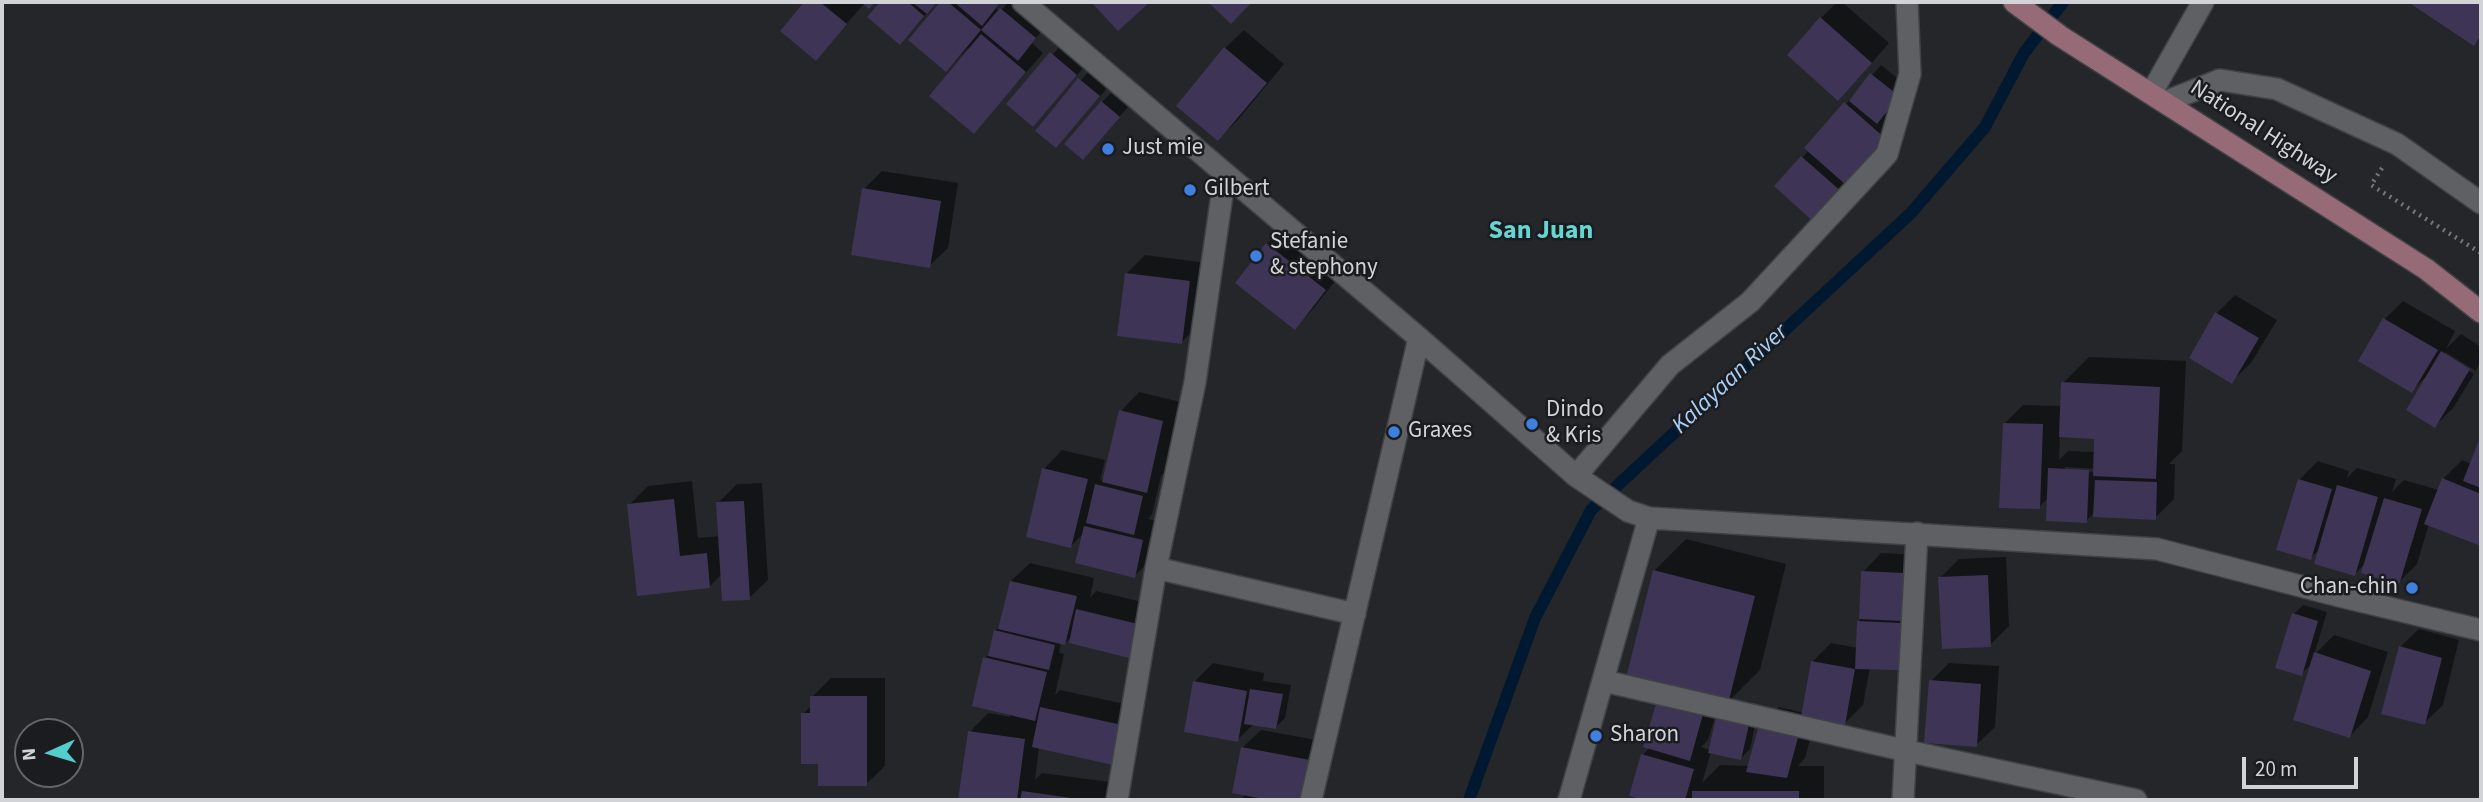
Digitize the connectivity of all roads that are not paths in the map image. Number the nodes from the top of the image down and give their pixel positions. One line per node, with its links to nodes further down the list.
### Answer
1 (1023, 2): 6 (street)
2 (1908, 2): 10 (street)
3 (2014, 2): 5 (main road, National Highway)
4 (2203, 2): 5 (street)
5 (2158, 97): 7 (street); 8 (main road, National Highway)
6 (1225, 174): 9 (street); 13 (street)
7 (2481, 203)
8 (2481, 312)
9 (1419, 338): 10 (street); 14 (street)
10 (1580, 479): 11 (street)
11 (1649, 518): 12 (street); 16 (street)
12 (1917, 533): 15 (street); 17 (street)
13 (1156, 568): 14 (street); 18 (street)
14 (1355, 614): 19 (street)
15 (2481, 630)
16 (1604, 681): 17 (street); 20 (street)
17 (1907, 751): 21 (street); 22 (street)
18 (1117, 800)
19 (1311, 800)
20 (1569, 800)
21 (1903, 800)
22 (2136, 800)

